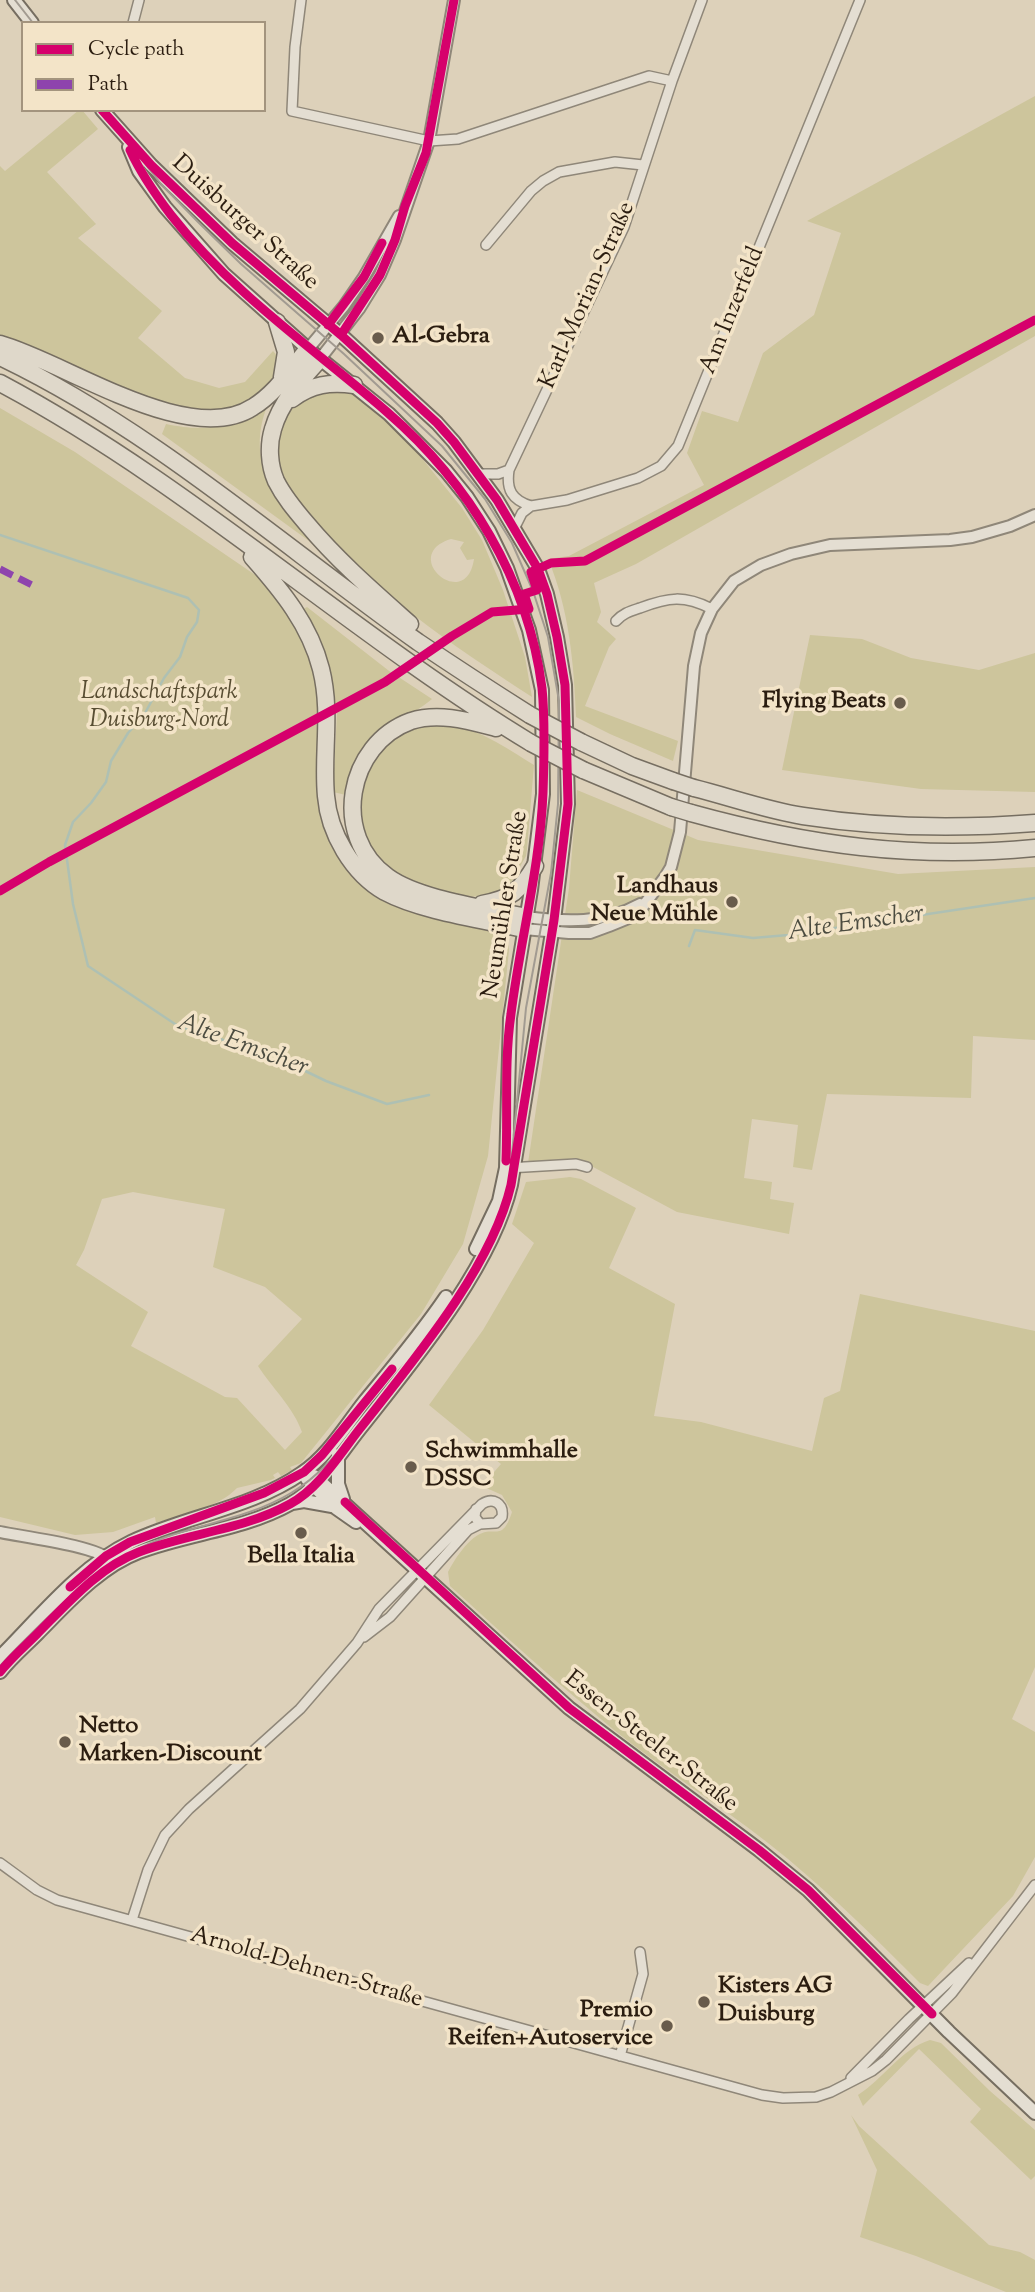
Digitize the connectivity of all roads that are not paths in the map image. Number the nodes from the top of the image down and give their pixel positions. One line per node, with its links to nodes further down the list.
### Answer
1 (14, 0): 7 (main road)
2 (139, 0): 8 (street)
3 (301, 0): 12 (street)
4 (454, 0): 12 (street)
5 (702, 0): 9 (street, Karl-Morian-Straße)
6 (860, 0): 28 (street, Am Inzerfeld)
7 (30, 21)
8 (134, 21)
9 (672, 81): 12 (street); 13 (street, Karl-Morian-Straße)
10 (104, 112): 11 (main road, Duisburger Straße)
11 (125, 138): 16 (main road, Duisburger Straße); 17 (main road, Duisburger Straße)
12 (429, 141): 14 (street)
13 (643, 165): 15 (street); 26 (street, Karl-Morian-Straße)
14 (405, 206): 17 (street); 18 (street)
15 (486, 245)
16 (277, 322): 20 (main road, Duisburger Straße); 22 (highway)
17 (328, 325): 18 (main road, Duisburger Straße); 20 (street)
18 (341, 335): 20 (street); 27 (main road, Duisburger Straße)
19 (0, 344): 22 (highway)
20 (314, 354): 22 (highway); 24 (main road, Duisburger Straße); 25 (highway)
21 (0, 357): 35 (highway)
22 (281, 382)
23 (0, 383): 31 (highway)
24 (354, 385): 25 (highway); 36 (main road, Duisburger Straße)
25 (284, 404): 35 (highway)
26 (509, 470): 27 (street); 28 (street)
27 (479, 474): 30 (main road, Duisburger Straße)
28 (531, 506): 30 (street)
29 (1035, 515): 32 (street)
30 (515, 527): 34 (main road, Duisburger Straße)
31 (227, 529): 37 (highway); 42 (highway)
32 (712, 609): 33 (street); 43 (street)
33 (616, 621)
34 (557, 637): 43 (main road, Neumühler Straße)
35 (422, 639): 38 (highway, bridge)
36 (535, 649): 40 (main road, Neumühler Straße)
37 (512, 732): 39 (highway, bridge); 41 (highway)
38 (1035, 823)
39 (1035, 848)
40 (535, 866): 41 (highway); 42 (main road, Neumühler Straße)
41 (476, 905): 42 (highway)
42 (525, 923): 43 (street); 45 (main road, Neumühler Straße)
43 (553, 926): 45 (main road, Neumühler Straße)
44 (587, 1167): 45 (street)
45 (510, 1168): 46 (main road, Neumühler Straße); 47 (main road, Neumühler Straße)
46 (338, 1455): 48 (main road, Neumühler Straße); 50 (main road)
47 (304, 1472): 48 (main road, Essen-Steeler-Straße); 54 (main road, Neumühler Straße)
48 (316, 1482): 49 (main road, Neumühler Straße); 50 (main road, Essen-Steeler-Straße)
49 (292, 1503): 50 (main road); 54 (main road, Neumühler Straße)
50 (340, 1505): 55 (main road, Essen-Steeler-Straße)
51 (476, 1509): 52 (street); 52 (street); 55 (street)
52 (480, 1524): 55 (street)
53 (0, 1532): 54 (street)
54 (110, 1560): 56 (main road, Neumühler Straße); 57 (main road, Neumühler Straße)
55 (421, 1574): 61 (street); 63 (main road, Essen-Steeler-Straße)
56 (0, 1657)
57 (0, 1672)
58 (0, 1863): 61 (street, Arnold-Dehnen-Straße)
59 (1035, 1885): 60 (street, Arnold-Dehnen-Straße)
60 (1032, 1898): 63 (street, Arnold-Dehnen-Straße)
61 (132, 1920): 64 (street, Arnold-Dehnen-Straße)
62 (640, 1952): 64 (street)
63 (927, 2010): 64 (street, Arnold-Dehnen-Straße); 65 (main road, Essen-Steeler-Straße)
64 (620, 2056)
65 (1035, 2113)

